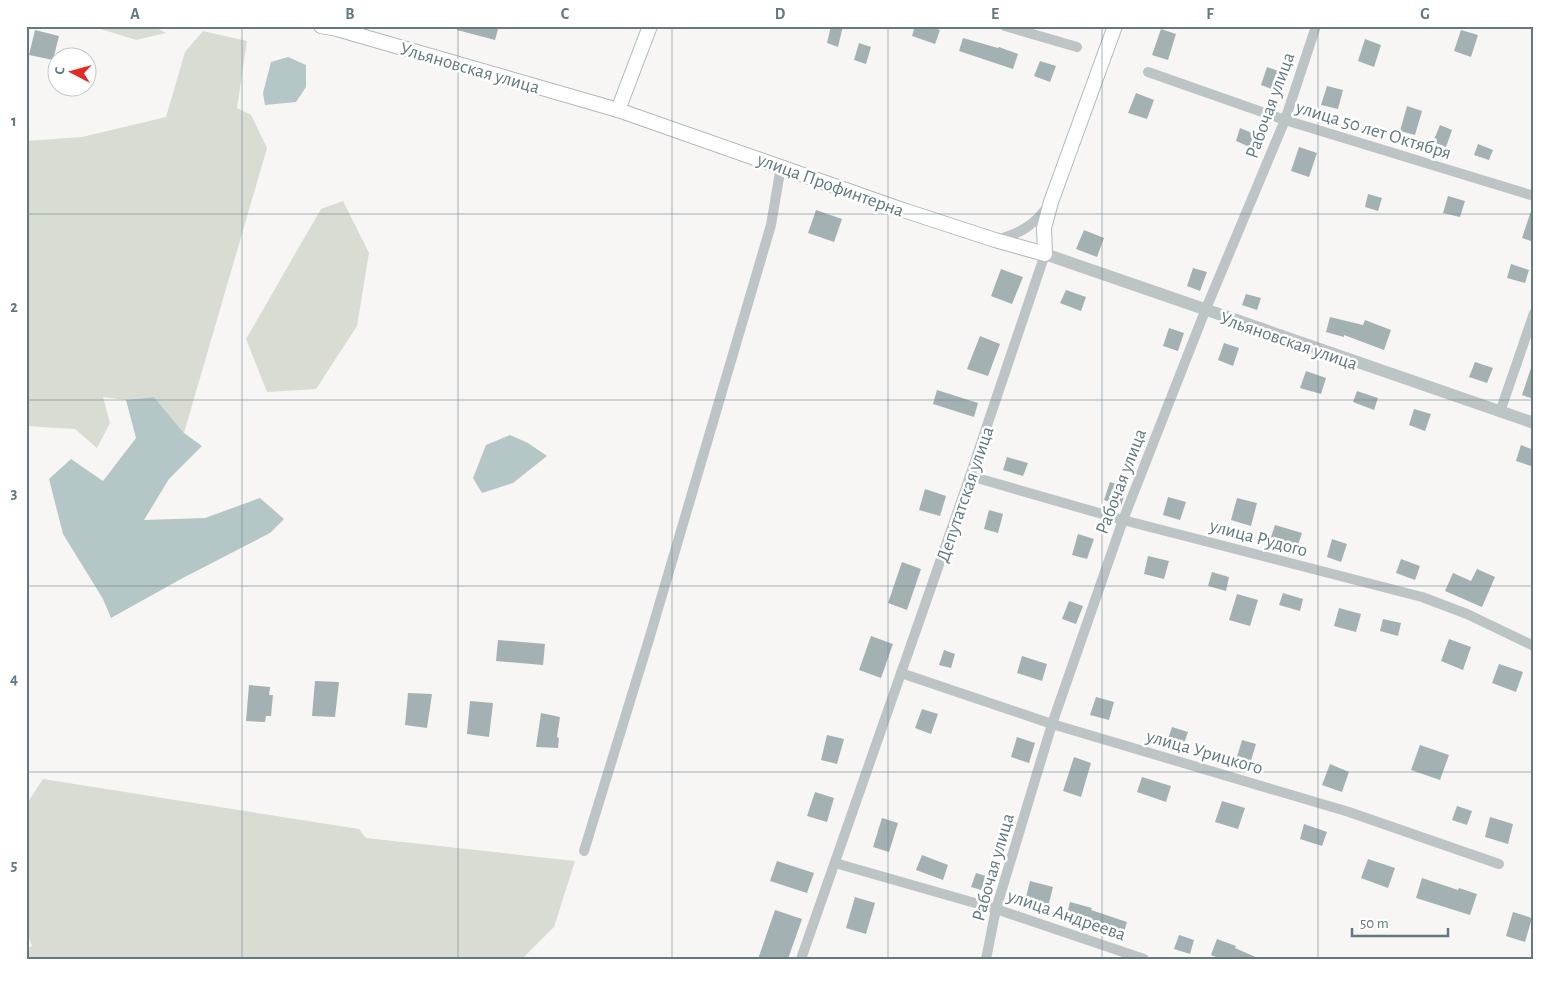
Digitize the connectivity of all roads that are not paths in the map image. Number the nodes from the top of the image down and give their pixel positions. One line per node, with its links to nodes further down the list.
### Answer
1 (321, 26): 8 (main road, Ульяновская улица)
2 (650, 26): 8 (main road)
3 (1004, 26): 6 (street)
4 (1115, 26): 12 (main road, Депутатская улица)
5 (1316, 26): 9 (street, Рабочая улица)
6 (1077, 47)
7 (1148, 72): 9 (street, улица 50 лет Октября)
8 (618, 110): 10 (main road, улица Профинтерна)
9 (1285, 120): 11 (street, улица 50 лет Октября); 15 (street, Рабочая улица)
10 (781, 166): 13 (main road, улица Профинтерна); 24 (street)
11 (1534, 196)
12 (1051, 202): 13 (street); 14 (main road, Депутатская улица)
13 (994, 240): 14 (main road, улица Профинтерна)
14 (1045, 254): 15 (street, Ульяновская улица); 19 (street, Депутатская улица)
15 (1205, 311): 17 (street, Ульяновская улица); 20 (street, Рабочая улица)
16 (1534, 313): 17 (street)
17 (1500, 412): 18 (street, Ульяновская улица)
18 (1534, 423)
19 (970, 476): 20 (street, улица Рудого); 22 (street, Депутатская улица)
20 (1123, 520): 21 (street, улица Рудого); 23 (street, Рабочая улица)
21 (1534, 646)
22 (901, 673): 23 (street, улица Урицкого); 25 (street, Депутатская улица)
23 (1052, 724): 26 (street, улица Урицкого); 27 (street, Рабочая улица)
24 (584, 851)
25 (835, 863): 27 (street, улица Андреева); 28 (street, Депутатская улица)
26 (1499, 864)
27 (996, 909): 29 (street, Рабочая улица); 30 (street, улица Андреева)
28 (801, 959)
29 (986, 959)
30 (1144, 959)

